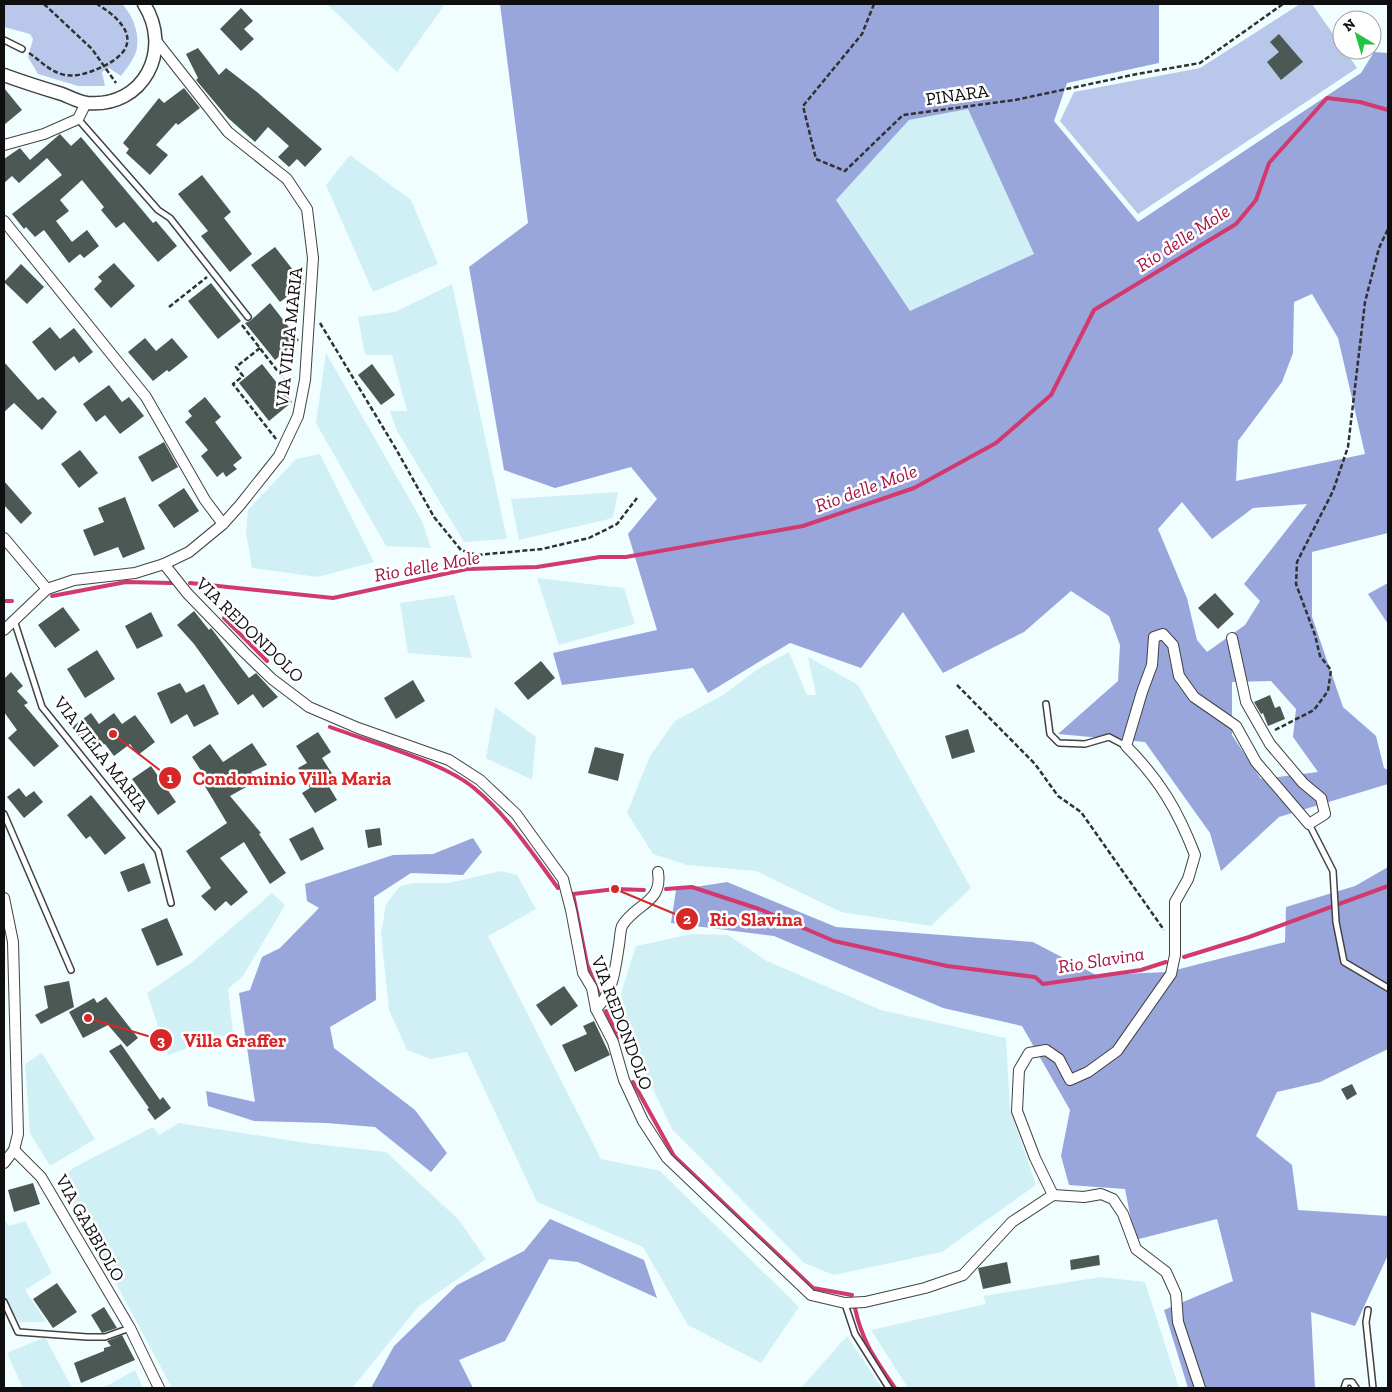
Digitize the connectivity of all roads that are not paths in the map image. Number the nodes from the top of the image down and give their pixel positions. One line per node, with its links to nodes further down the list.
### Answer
1 (144, 4): 3 (street)
2 (4, 40): 4 (lane)
3 (157, 42): 6 (street); 11 (street, VIA VILLA MARIA)
4 (22, 49)
5 (4, 75): 6 (street)
6 (86, 103): 7 (street)
7 (78, 119): 8 (street); 10 (lane)
8 (4, 146)
9 (4, 222): 11 (street)
10 (248, 317)
11 (223, 524): 13 (street, VIA VILLA MARIA)
12 (4, 538): 14 (street)
13 (164, 564): 14 (street, VIA VILLA MARIA); 27 (street, VIA REDONDOLO)
14 (47, 589): 15 (street, VIA VILLA MARIA)
15 (14, 619): 16 (street, VIA VILLA MARIA); 24 (lane, VIA VILLA MARIA)
16 (4, 630)
17 (1232, 638): 21 (street)
18 (1046, 704): 19 (lane)
19 (1126, 746): 21 (street); 30 (street)
20 (4, 814): 25 (lane)
21 (1309, 824): 26 (lane)
22 (658, 872): 27 (street)
23 (4, 898): 28 (street)
24 (171, 903)
25 (71, 970)
26 (1388, 988)
27 (596, 1009): 32 (street, VIA REDONDOLO)
28 (14, 1150): 29 (street); 34 (street, VIA GABBIOLO)
29 (4, 1162)
30 (1053, 1195): 32 (street, VIA REDONDOLO); 37 (street)
31 (4, 1302): 34 (lane)
32 (845, 1303): 36 (lane)
33 (1368, 1310): 40 (lane)
34 (130, 1328): 35 (street, VIA GABBIOLO)
35 (159, 1388)
36 (889, 1388)
37 (1200, 1388)
38 (1344, 1388): 39 (lane)
39 (1356, 1388)
40 (1373, 1388)

